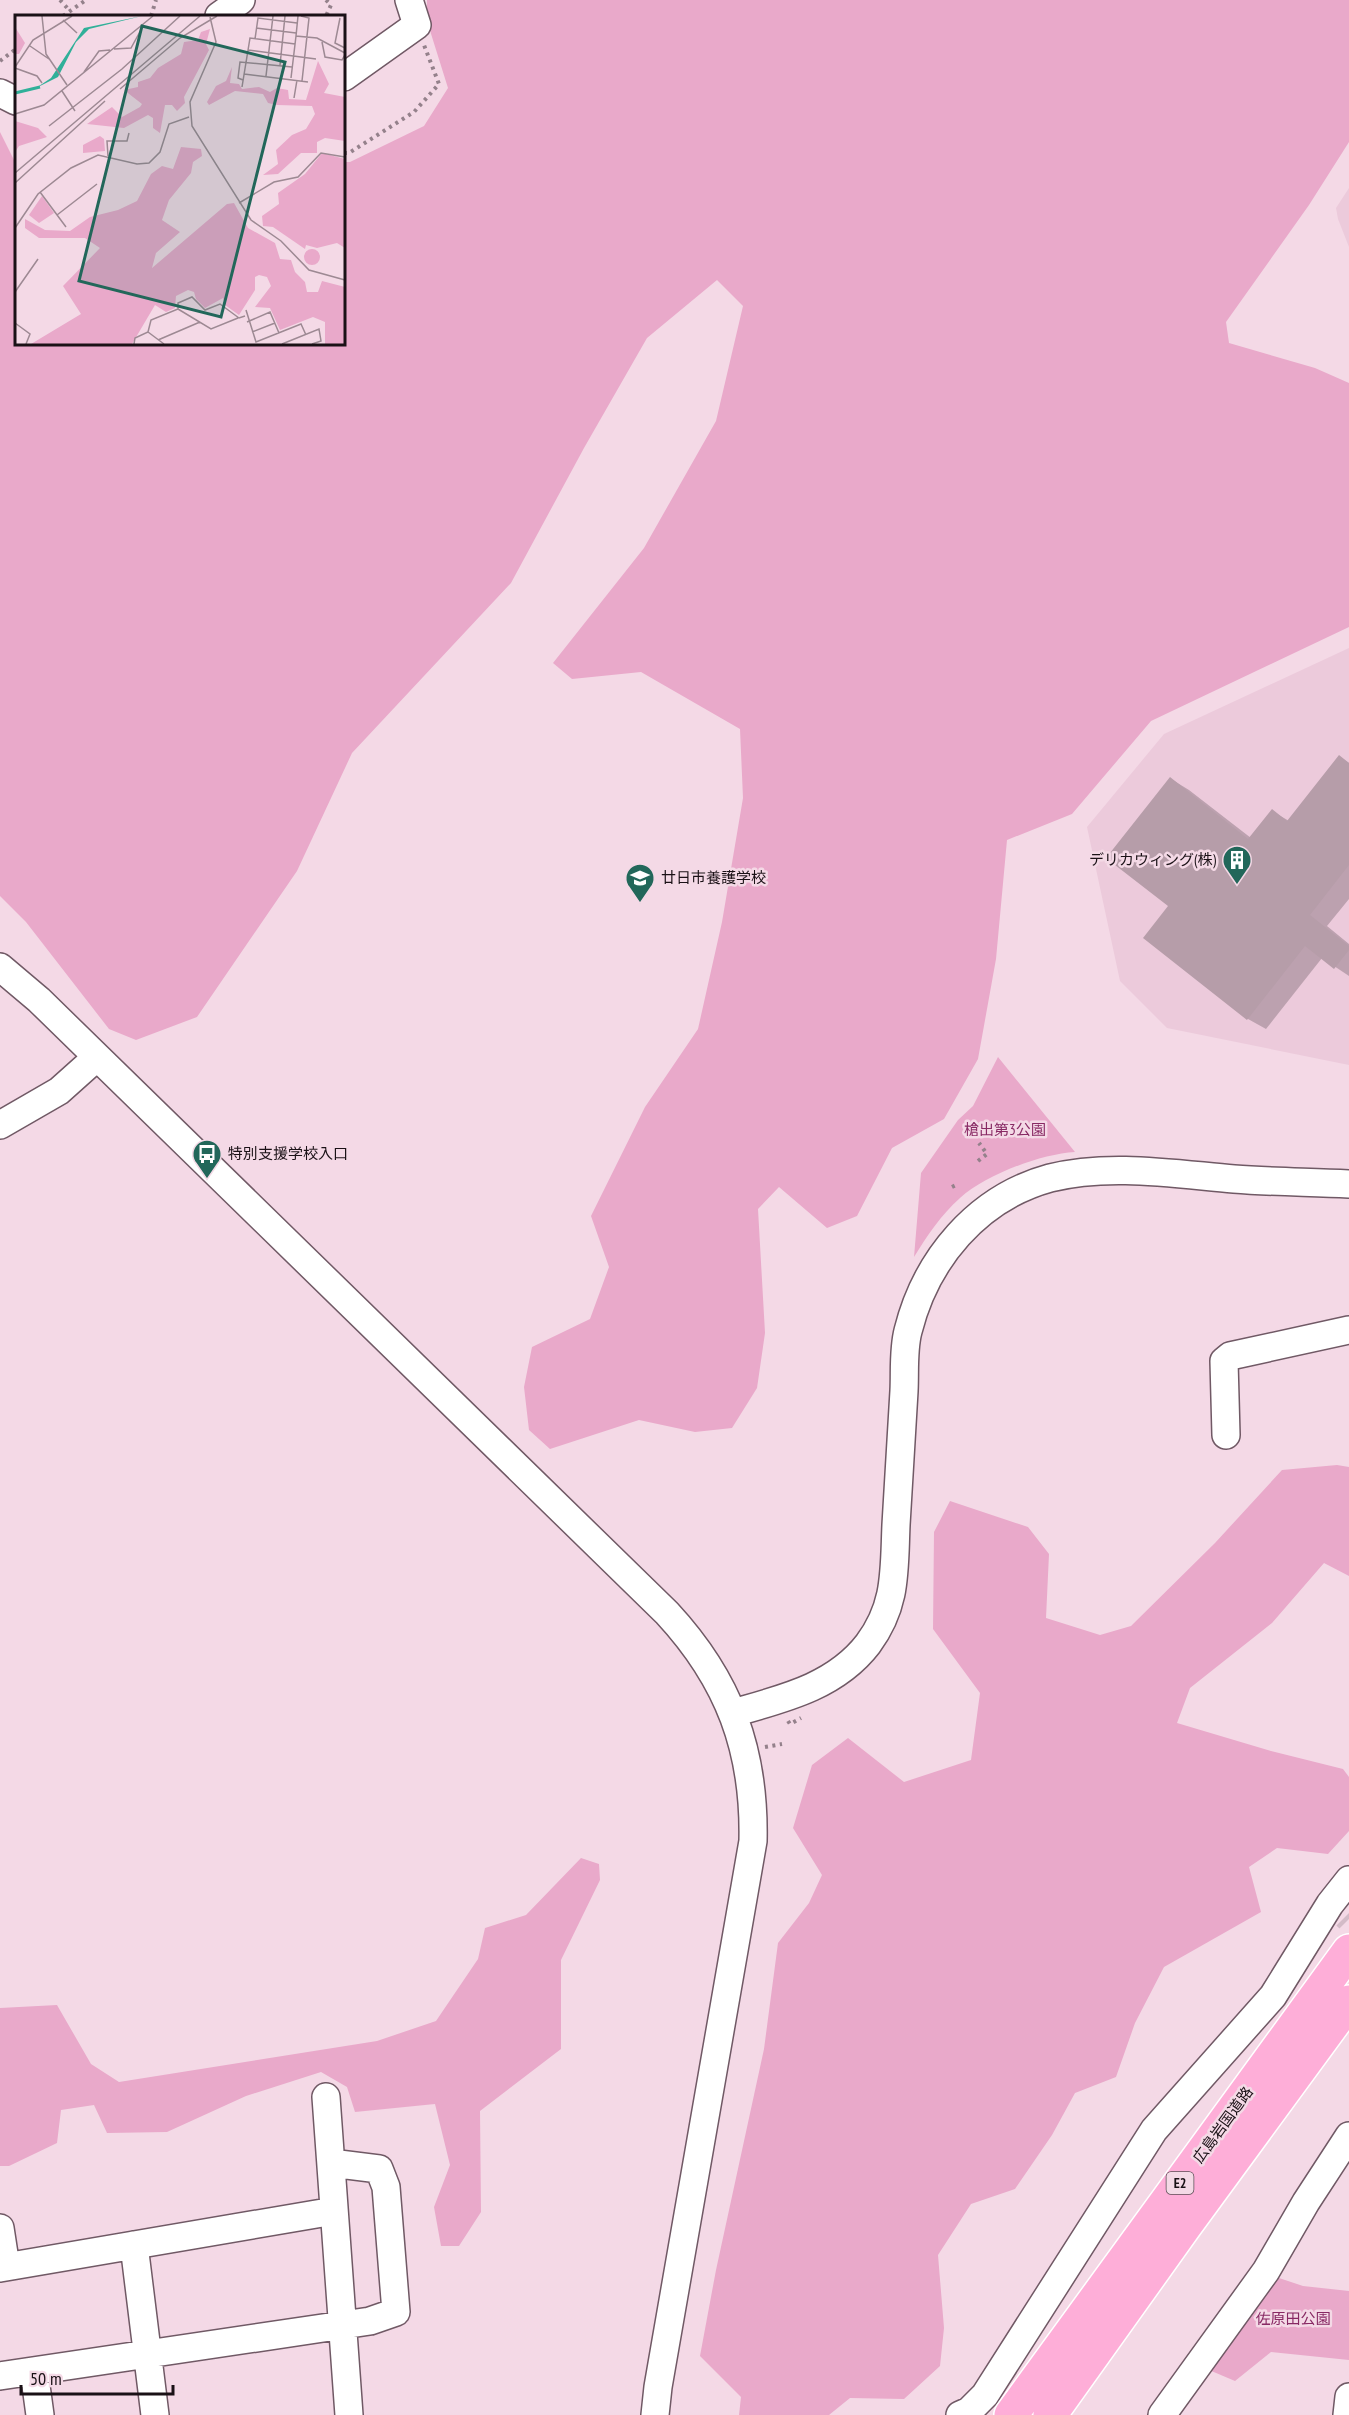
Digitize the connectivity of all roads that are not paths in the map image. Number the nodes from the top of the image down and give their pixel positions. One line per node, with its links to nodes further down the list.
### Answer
1 (241, 0): 3 (street)
2 (413, 13): 4 (street)
3 (220, 15)
4 (345, 76)
5 (0, 93): 6 (street)
6 (15, 100)
7 (0, 967): 8 (street)
8 (97, 1057): 9 (street); 13 (street)
9 (0, 1125)
10 (1349, 1184): 13 (street)
11 (1349, 1330): 12 (street)
12 (1226, 1435)
13 (733, 1713): 32 (street)
14 (1349, 1880): 33 (street)
15 (1349, 1950): 34 (highway, 広島岩国道路 / E2)
16 (1349, 2002): 35 (highway, 広島岩国道路 / E2)
17 (326, 2097): 19 (street)
18 (1349, 2137): 36 (street)
19 (331, 2163): 20 (street); 24 (street)
20 (334, 2211): 22 (street); 24 (street)
21 (0, 2228): 23 (street)
22 (135, 2245): 23 (street); 25 (street)
23 (3, 2268)
24 (343, 2325): 25 (street); 31 (street)
25 (148, 2354): 26 (street); 30 (street)
26 (34, 2371): 27 (street); 29 (street)
27 (0, 2376)
28 (1349, 2397): 37 (street)
29 (40, 2415)
30 (155, 2415)
31 (350, 2415)
32 (655, 2415)
33 (960, 2415)
34 (1011, 2415)
35 (1050, 2415)
36 (1162, 2415)
37 (1347, 2415)

